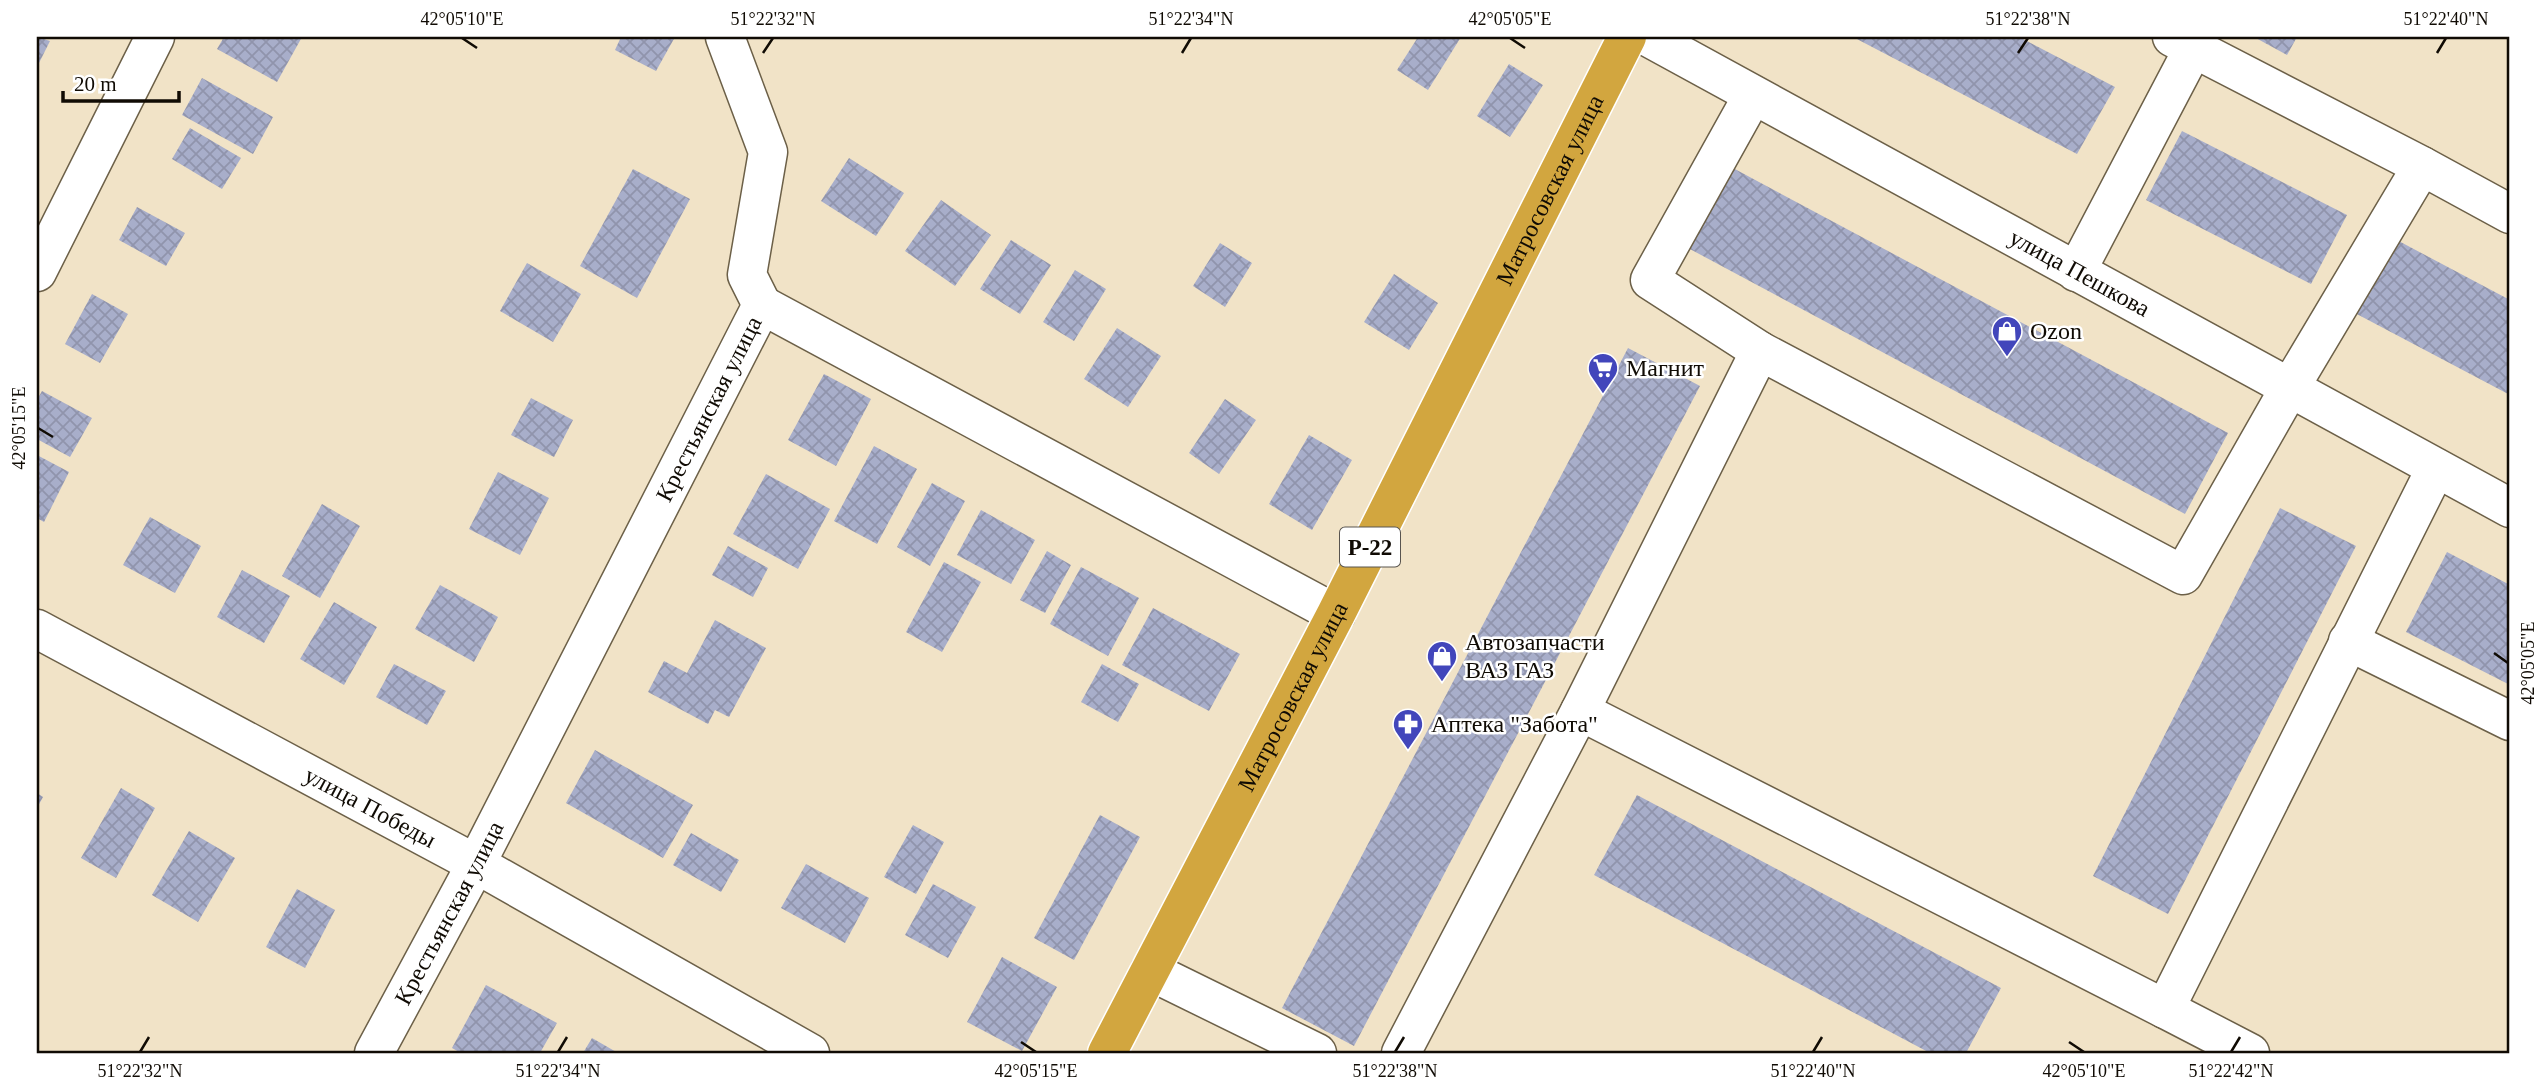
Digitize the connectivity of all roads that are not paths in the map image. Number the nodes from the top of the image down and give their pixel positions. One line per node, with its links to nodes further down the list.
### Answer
1 (155, 37): 9 (street)
2 (725, 37): 11 (street)
3 (1627, 37): 16 (highway, Матросовская улица / Р-22)
4 (1648, 37): 6 (street, улица Пешкова)
5 (2183, 43): 7 (street); 10 (street)
6 (1753, 95): 10 (street, улица Пешкова); 12 (street)
7 (2422, 166): 8 (street); 13 (street)
8 (2510, 214)
9 (37, 272)
10 (2076, 272): 13 (street, улица Пешкова)
11 (762, 305): 16 (street, Крестьянская улица); 21 (street, Крестьянская улица)
12 (1760, 351): 13 (street); 19 (street)
13 (2290, 389): 14 (street, улица Пешкова)
14 (2435, 468): 15 (street, улица Пешкова); 18 (street)
15 (2510, 508)
16 (1336, 614): 22 (highway, Матросовская улица / Р-22)
17 (37, 629): 21 (street, улица Победы)
18 (2348, 641): 20 (street); 23 (street)
19 (1580, 711): 23 (street); 28 (street)
20 (2510, 721)
21 (476, 864): 24 (street, Крестьянская улица); 25 (street, улица Победы)
22 (1150, 971): 26 (highway, Матросовская улица / Р-22); 27 (street)
23 (2165, 1009): 29 (street)
24 (374, 1053)
25 (810, 1053)
26 (1107, 1053)
27 (1317, 1053)
28 (1401, 1053)
29 (2250, 1053)

